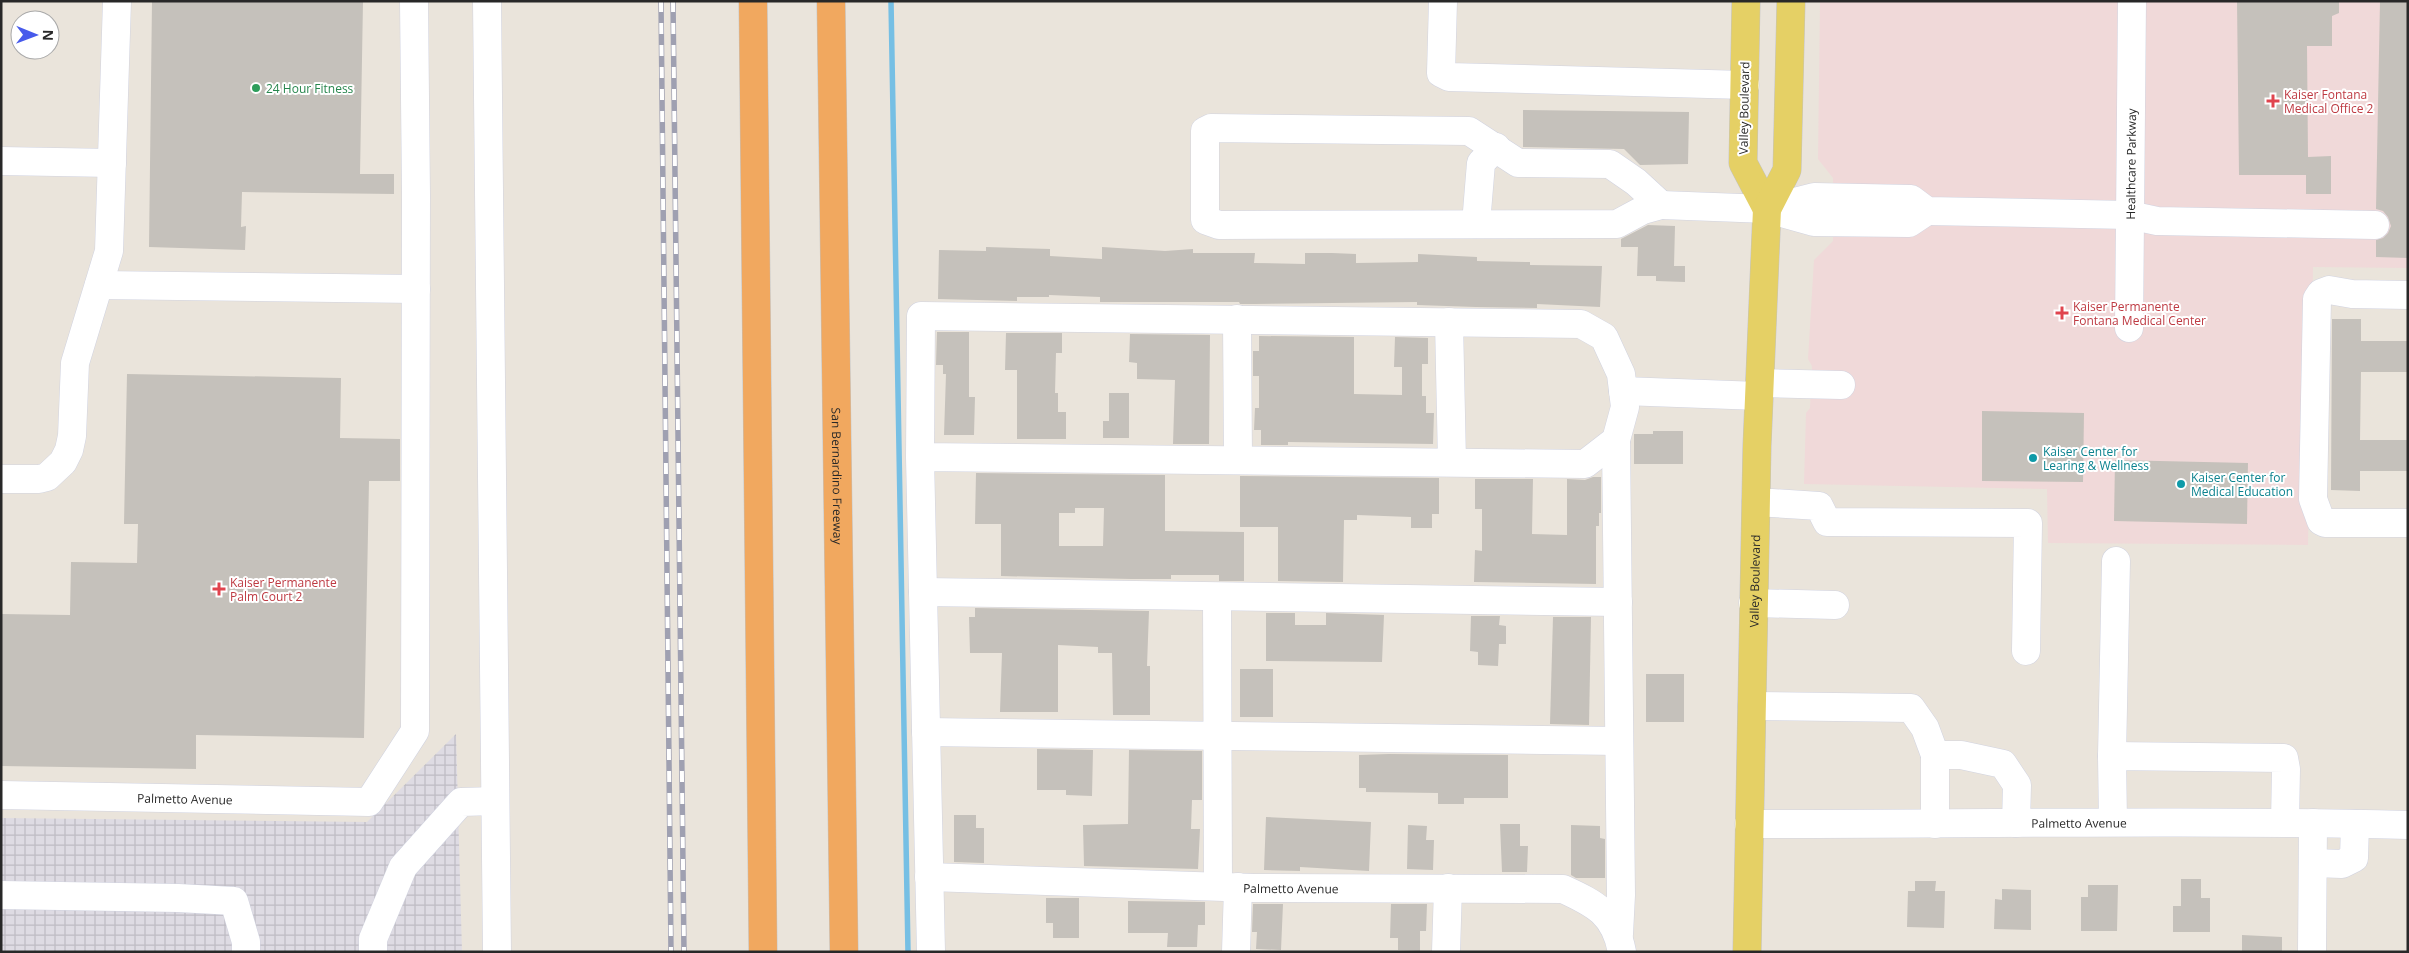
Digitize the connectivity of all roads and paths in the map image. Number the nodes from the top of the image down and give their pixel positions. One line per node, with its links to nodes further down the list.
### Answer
1 (117, 1): 14 (street)
2 (414, 1): 22 (street)
3 (487, 1): 51 (street)
4 (740, 1): 15 (highway)
5 (753, 1): 15 (highway)
6 (831, 1): 70 (highway, San Bernardino Freeway)
7 (1443, 1): 11 (street)
8 (1746, 1): 11 (main road, Valley Boulevard)
9 (1790, 1): 17 (main road, Valley Boulevard)
10 (2132, 1): 18 (street, Healthcare Parkway)
11 (1744, 85): 17 (main road, Valley Boulevard)
12 (1496, 147): 16 (street); 19 (street); 19 (street)
13 (1, 161): 14 (street)
14 (112, 163): 21 (street)
15 (755, 168): 69 (highway)
16 (1661, 205): 17 (street, Healthcare Parkway); 19 (street)
17 (1767, 209): 18 (street, Healthcare Parkway); 28 (main road, Valley Boulevard)
18 (2129, 215): 20 (street); 26 (street)
19 (1476, 224)
20 (2376, 226)
21 (99, 285): 22 (street); 34 (street)
22 (416, 289): 50 (street, Palmetto Avenue)
23 (2408, 295): 36 (street)
24 (1237, 320): 25 (street); 31 (street); 32 (street)
25 (1449, 322): 29 (street); 33 (street)
26 (2128, 328)
27 (1842, 385): 28 (street)
28 (1760, 389): 29 (street); 35 (main road, Valley Boulevard)
29 (1623, 391): 30 (street)
30 (1616, 440): 33 (street); 40 (street)
31 (920, 457): 32 (street); 38 (street)
32 (1238, 460): 33 (street)
33 (1452, 462)
34 (1, 479)
35 (1756, 502): 41 (main road, Valley Boulevard); 43 (street)
36 (2408, 523)
37 (2116, 561): 49 (street)
38 (923, 592): 39 (street); 45 (street)
39 (1217, 597): 40 (street); 46 (street)
40 (1618, 602): 47 (street)
41 (1754, 603): 42 (street); 44 (main road, Valley Boulevard)
42 (1835, 605)
43 (2026, 651)
44 (1752, 706): 48 (street); 56 (main road, Valley Boulevard)
45 (926, 732): 46 (street); 61 (street)
46 (1217, 736): 47 (street); 62 (street)
47 (1620, 741): 65 (street)
48 (1935, 755): 54 (street); 57 (street)
49 (2112, 756): 52 (street); 53 (street)
50 (1, 795)
51 (495, 801): 67 (street); 68 (street)
52 (2113, 822): 53 (street, Palmetto Avenue); 54 (street, Palmetto Avenue)
53 (2285, 822): 55 (street, Palmetto Avenue)
54 (2016, 823): 57 (street, Palmetto Avenue)
55 (2313, 823): 58 (street, Palmetto Avenue); 60 (street)
56 (1749, 824): 57 (street, Palmetto Avenue); 74 (main road, Valley Boulevard)
57 (1935, 824)
58 (2355, 824): 59 (street, Palmetto Avenue); 60 (street)
59 (2408, 825)
60 (2313, 863): 75 (street)
61 (929, 877): 62 (street, Palmetto Avenue); 71 (street)
62 (1228, 887): 63 (street, Palmetto Avenue); 72 (street)
63 (1448, 888): 65 (street, Palmetto Avenue); 73 (street)
64 (1, 895): 66 (street)
65 (1620, 943)
66 (246, 952)
67 (373, 952)
68 (496, 952)
69 (763, 952)
70 (844, 952)
71 (930, 952)
72 (1236, 952)
73 (1446, 952)
74 (1747, 952)
75 (2312, 952)

